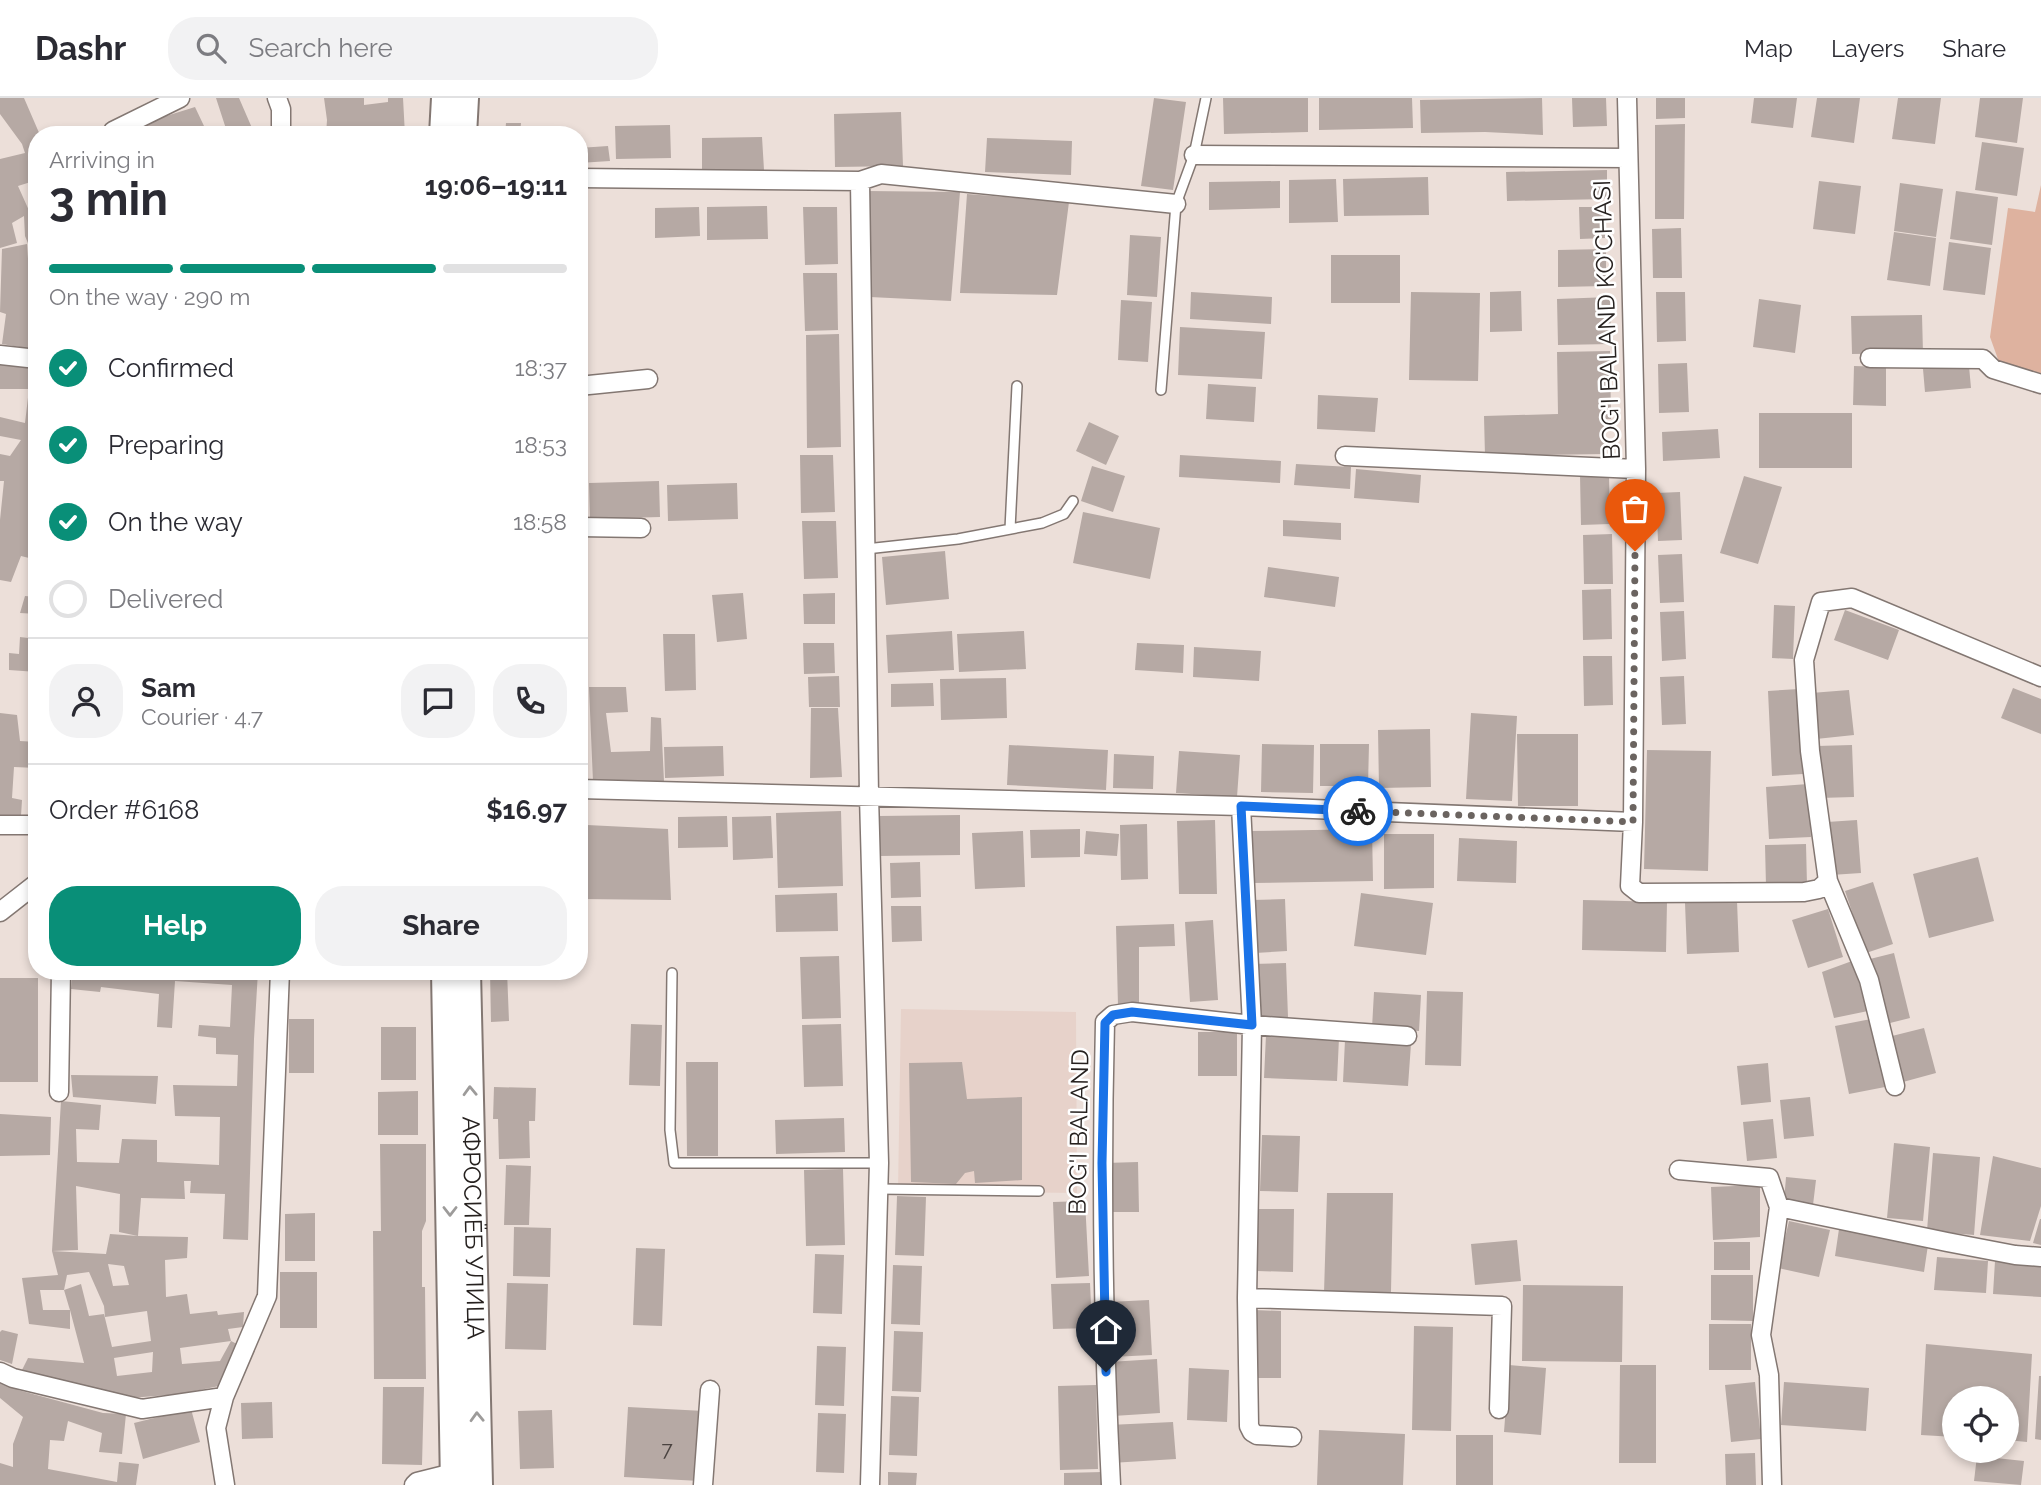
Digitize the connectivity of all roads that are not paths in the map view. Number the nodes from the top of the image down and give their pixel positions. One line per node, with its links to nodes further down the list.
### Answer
1 (180, 98): 7 (street)
2 (277, 98): 8 (street)
3 (445, 98): 9 (main road)
4 (465, 98): 10 (main road)
5 (1206, 98): 11 (lane)
6 (1626, 98): 12 (street, BOG'I BALAND KO'CHASI)
7 (123, 126)
8 (281, 126)
9 (443, 126)
10 (463, 126)
11 (1194, 155): 12 (street); 15 (lane)
12 (1627, 158): 25 (street, BOG'I BALAND KO'CHASI)
13 (588, 178): 14 (street)
14 (860, 181): 15 (street); 30 (street)
15 (1176, 204): 23 (lane)
16 (0, 355): 17 (street)
17 (28, 358)
18 (1870, 358): 20 (street)
19 (649, 379): 21 (street)
20 (2041, 384)
21 (588, 385)
22 (1017, 386): 29 (lane)
23 (1161, 390)
24 (1345, 456): 25 (street)
25 (1636, 469): 35 (street, BOG'I BALAND KO'CHASI)
26 (1073, 501): 29 (lane)
27 (588, 527): 28 (street)
28 (641, 528)
29 (1010, 529): 30 (lane)
30 (866, 549): 33 (street)
31 (2041, 677): 38 (street)
32 (588, 789): 33 (street)
33 (869, 796): 34 (street); 50 (street)
34 (1241, 806): 35 (street); 46 (street)
35 (1633, 822): 38 (street, BOG'I BALAND KO'CHASI)
36 (0, 825): 37 (street)
37 (28, 825)
38 (1828, 881): 48 (street)
39 (28, 890): 40 (street)
40 (0, 912)
41 (673, 973): 50 (lane)
42 (61, 980): 49 (street)
43 (280, 980): 61 (street)
44 (446, 980): 51 (main road, АФРОСИЁБ УЛИЦА)
45 (467, 980): 51 (main road, АФРОСИЁБ УЛИЦА, one-way to 45)
46 (1252, 1025): 47 (street); 58 (street); 70 (street, BOG'I BALAND)
47 (1407, 1036)
48 (1895, 1086)
49 (59, 1092)
50 (879, 1163): 53 (street)
51 (461, 1168): 57 (main road, АФРОСИЁБ УЛИЦА)
52 (1679, 1170): 55 (street)
53 (878, 1189): 54 (lane); 69 (street)
54 (1039, 1191)
55 (1779, 1207): 56 (street); 71 (street)
56 (2041, 1258)
57 (462, 1274): 64 (main road, АФРОСИЁБ УЛИЦА); 67 (main road, АФРОСИЁБ УЛИЦА, one-way to 57)
58 (1247, 1298): 62 (street); 63 (street)
59 (0, 1372): 61 (street)
60 (710, 1390): 68 (street)
61 (224, 1397): 65 (street)
62 (1499, 1409)
63 (1292, 1437)
64 (454, 1479): 66 (street)
65 (225, 1485)
66 (414, 1485)
67 (479, 1485)
68 (703, 1485)
69 (870, 1485)
70 (1111, 1485)
71 (1772, 1485)

